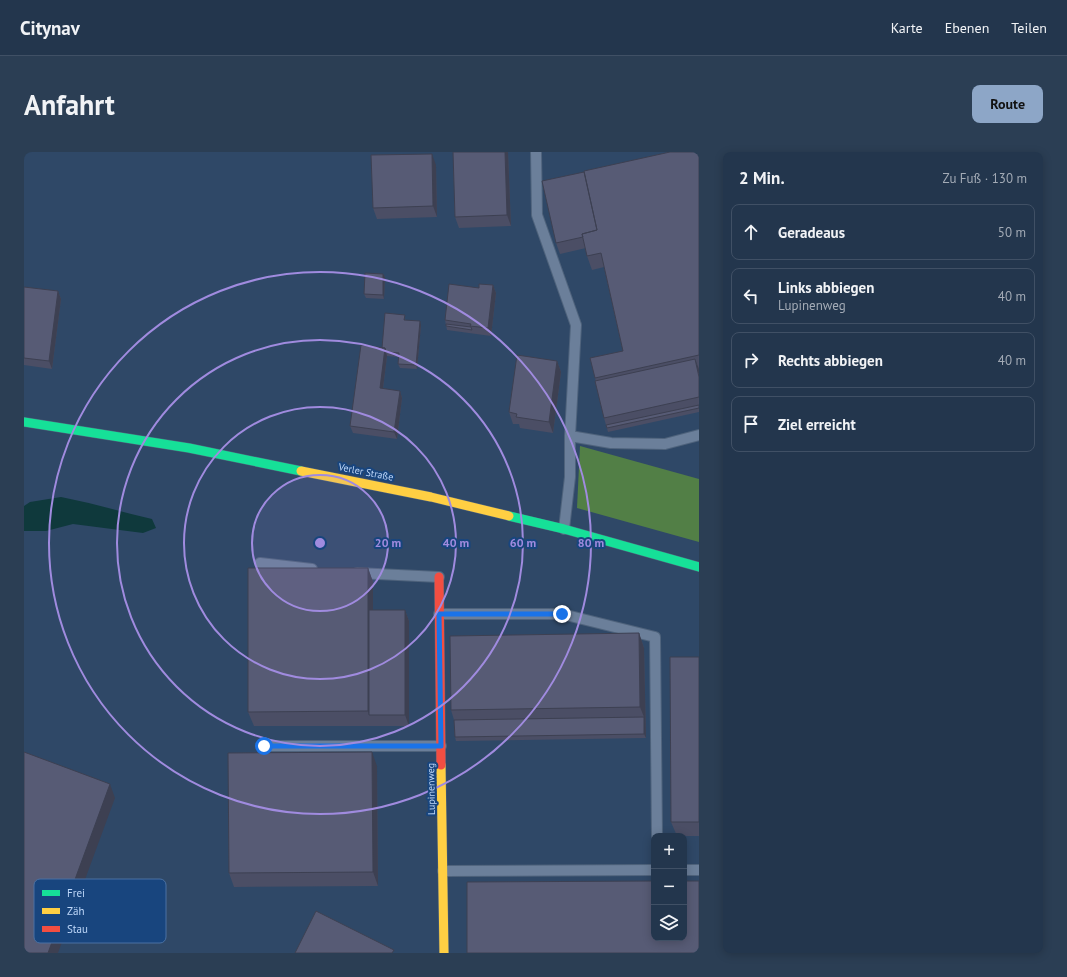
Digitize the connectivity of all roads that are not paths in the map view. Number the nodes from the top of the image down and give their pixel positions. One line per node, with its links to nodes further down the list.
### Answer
1 (536, 152): 4 (lane)
2 (24, 422): 5 (main road, Verler Straße)
3 (699, 435): 4 (lane)
4 (570, 436): 5 (lane)
5 (564, 528): 7 (main road, Verler Straße)
6 (260, 563): 8 (lane)
7 (699, 567)
8 (323, 571)
9 (346, 573): 10 (lane)
10 (439, 578): 11 (main road, Lupinenweg)
11 (439, 614): 13 (main road, Lupinenweg); 14 (lane)
12 (264, 746): 13 (lane)
13 (441, 746): 18 (main road, Lupinenweg)
14 (657, 833)
15 (651, 870): 18 (lane)
16 (687, 870): 17 (lane)
17 (699, 870)
18 (443, 871): 19 (main road, Lupinenweg)
19 (444, 953)

